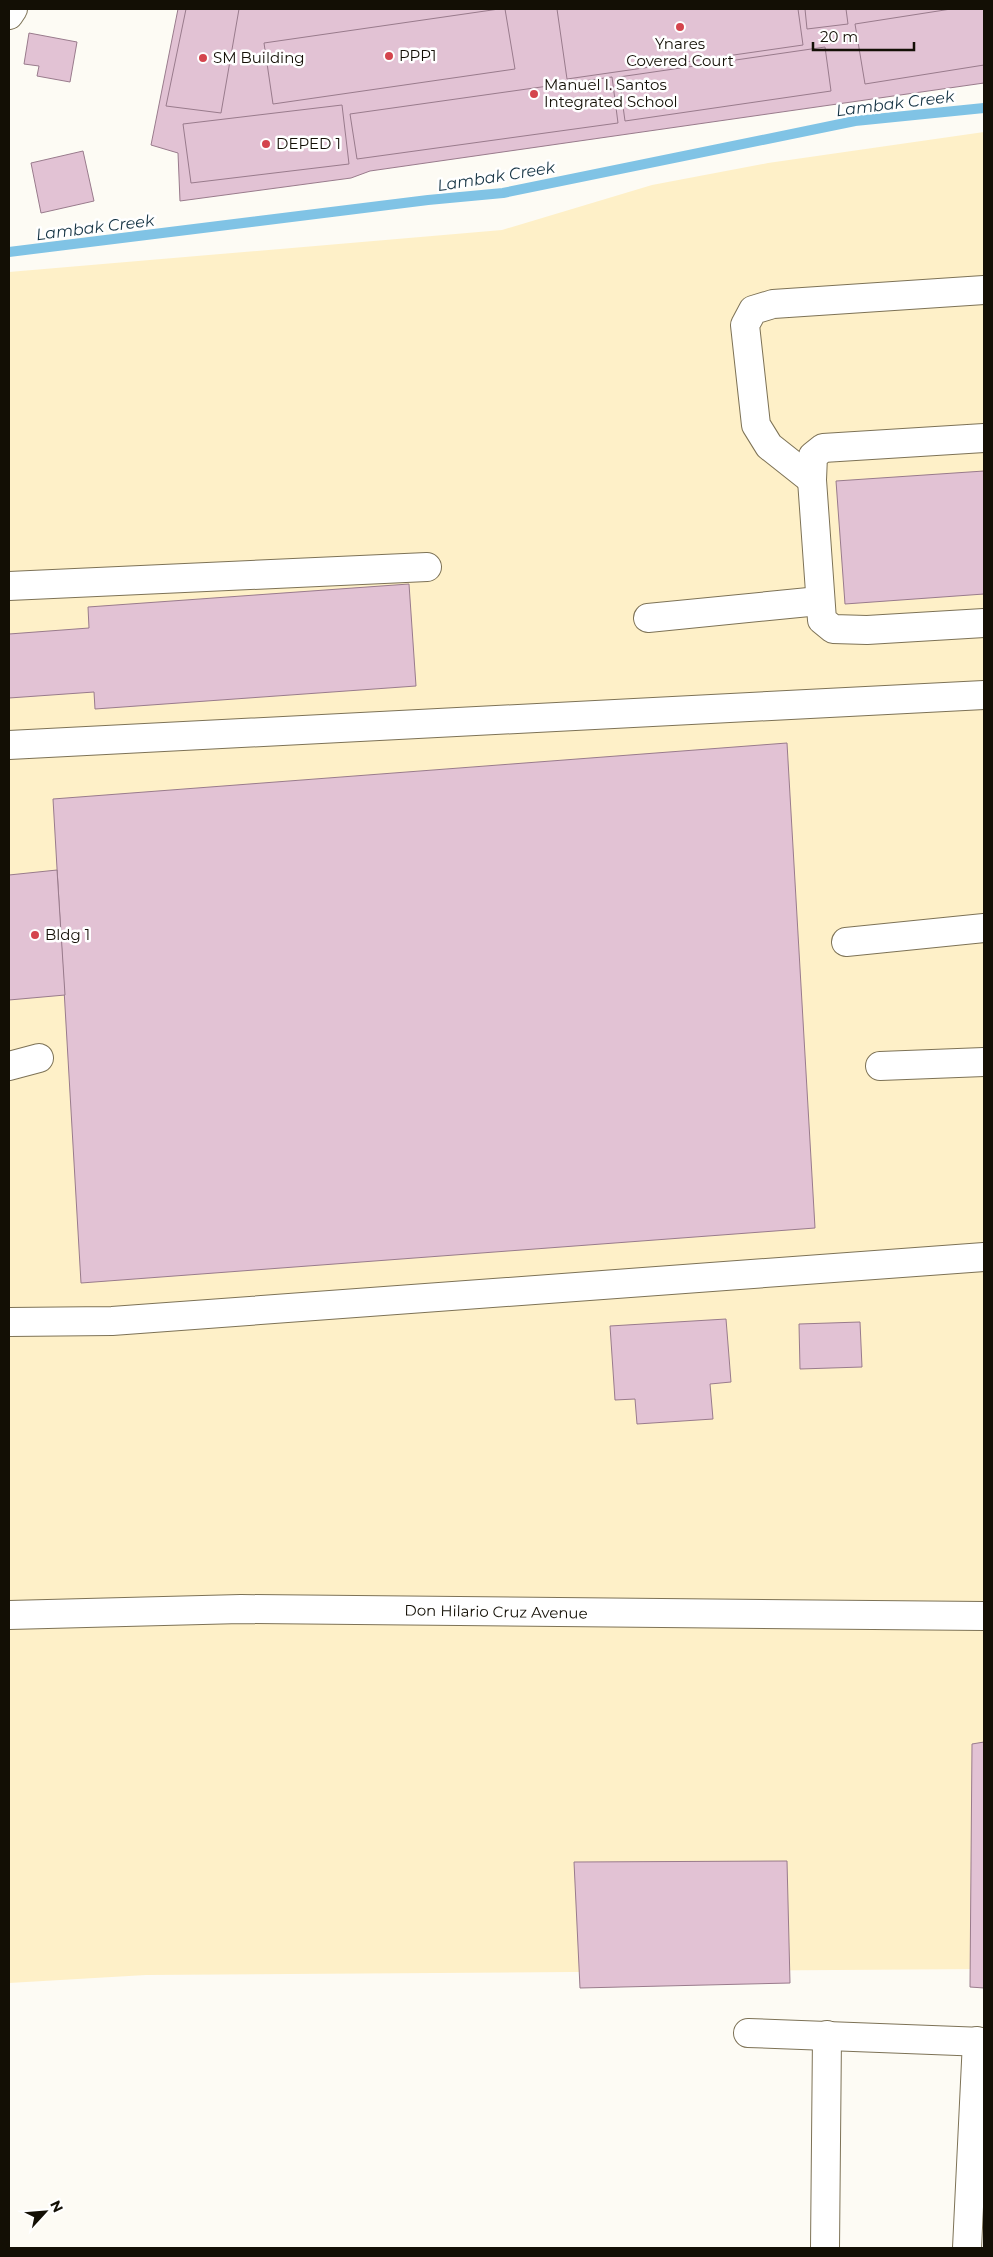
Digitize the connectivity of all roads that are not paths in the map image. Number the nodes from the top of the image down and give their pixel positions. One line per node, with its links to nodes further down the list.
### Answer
1 (13, 9): 2 (street)
2 (9, 15)
3 (984, 290): 5 (street)
4 (984, 438): 5 (street)
5 (812, 480): 8 (street)
6 (427, 567): 7 (street)
7 (9, 586)
8 (819, 601): 9 (street); 10 (street)
9 (648, 618)
10 (984, 623)
11 (984, 695): 12 (street)
12 (9, 745)
13 (984, 928): 14 (street)
14 (846, 942)
15 (39, 1058): 17 (street)
16 (984, 1062): 18 (street)
17 (9, 1066)
18 (880, 1066)
19 (984, 1257): 20 (street)
20 (9, 1322)
21 (9, 1615): 22 (street, Don Hilario Cruz Avenue)
22 (984, 1616)
23 (748, 2033): 24 (street)
24 (827, 2035): 25 (street); 26 (street)
25 (980, 2041): 27 (street)
26 (825, 2248)
27 (967, 2248)

